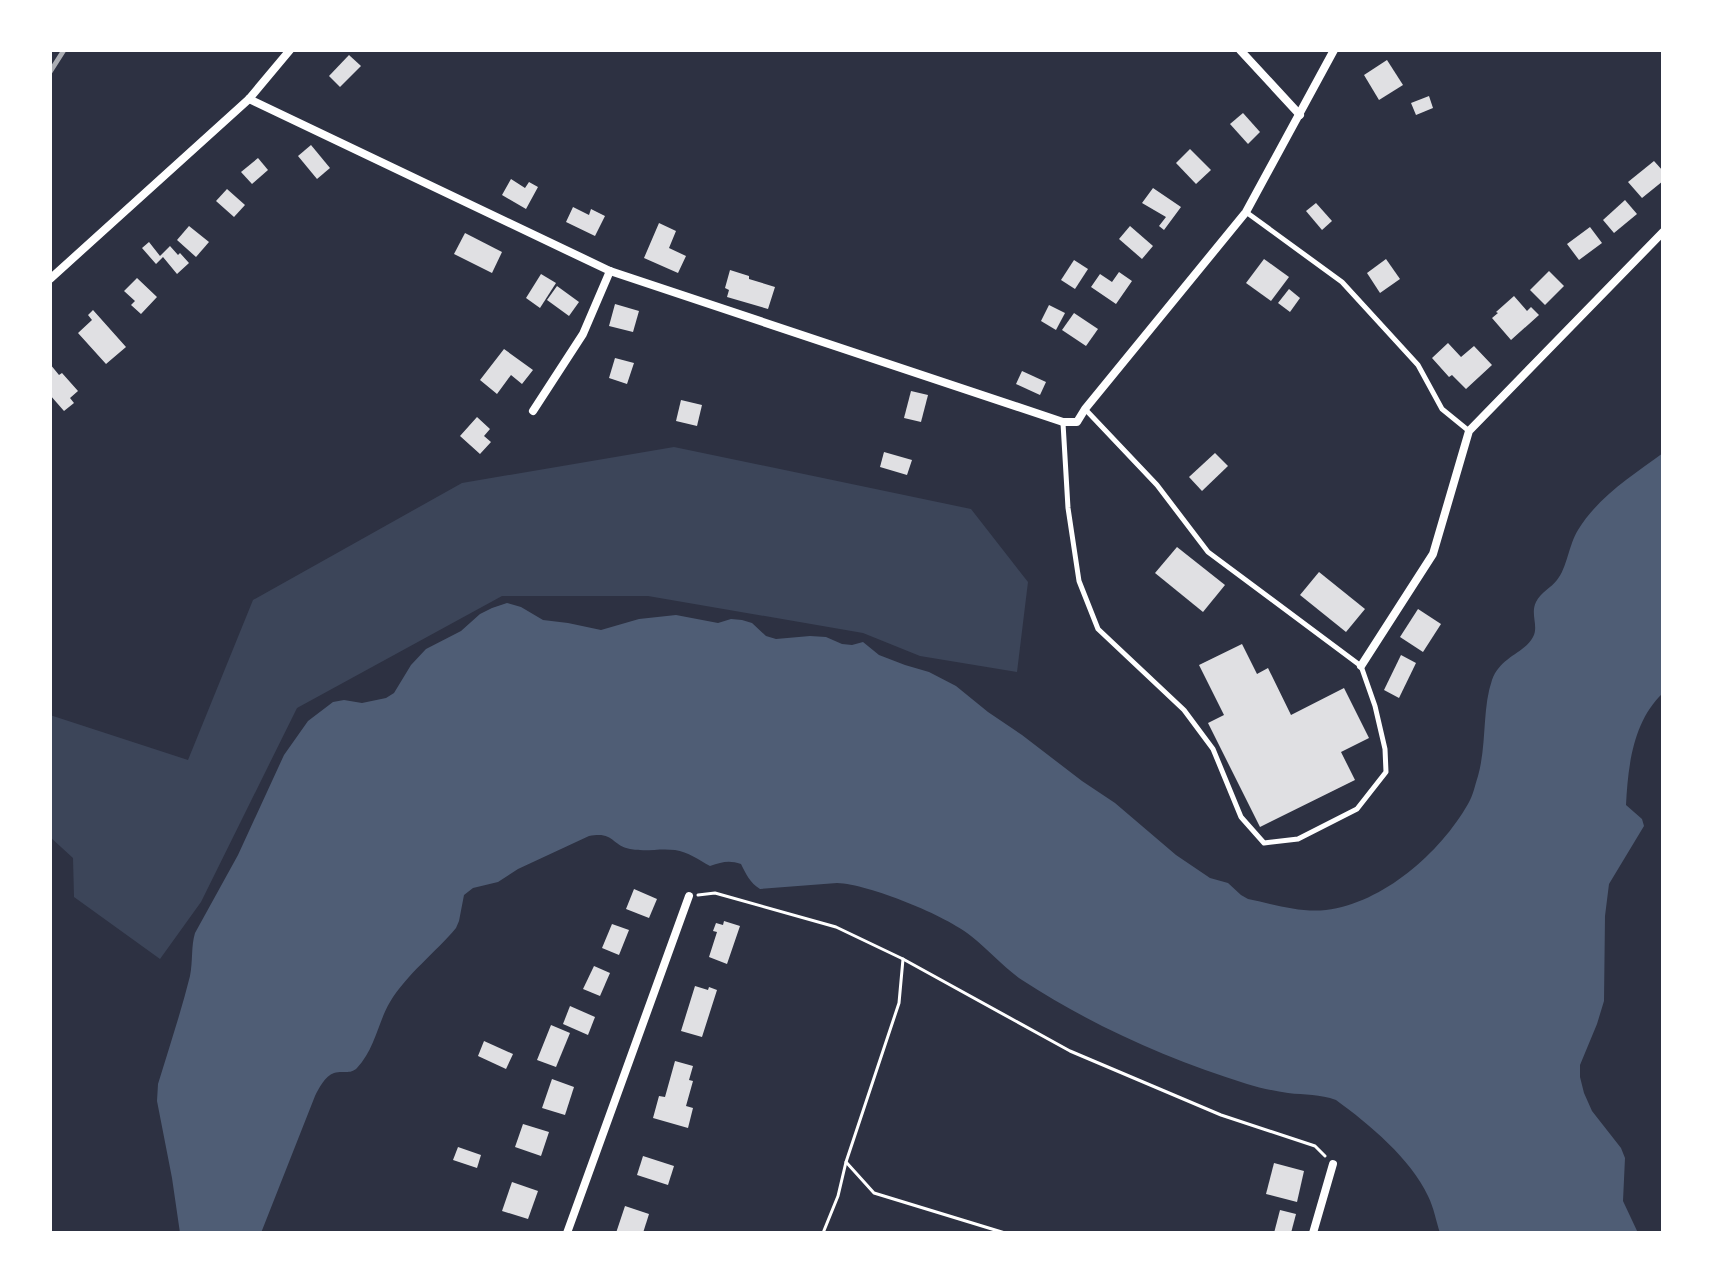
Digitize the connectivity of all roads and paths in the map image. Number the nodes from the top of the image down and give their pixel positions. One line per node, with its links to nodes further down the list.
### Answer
1 (290, 50): 4 (street)
2 (1240, 50): 5 (street)
3 (1334, 50): 5 (street)
4 (249, 99): 8 (street); 9 (street)
5 (1300, 115): 6 (street)
6 (1246, 212): 10 (street); 13 (lane)
7 (1663, 232): 13 (street)
8 (610, 271): 11 (street); 12 (street)
9 (50, 279)
10 (1085, 409): 12 (street); 14 (lane)
11 (533, 411)
12 (1063, 422): 14 (lane)
13 (1469, 431): 14 (street)
14 (1361, 666)
15 (689, 896): 16 (path); 19 (street)
16 (903, 959): 17 (path); 18 (path)
17 (846, 1162): 20 (path); 21 (path)
18 (1333, 1164): 22 (street)
19 (567, 1233)
20 (823, 1233)
21 (1005, 1233)
22 (1313, 1233)

